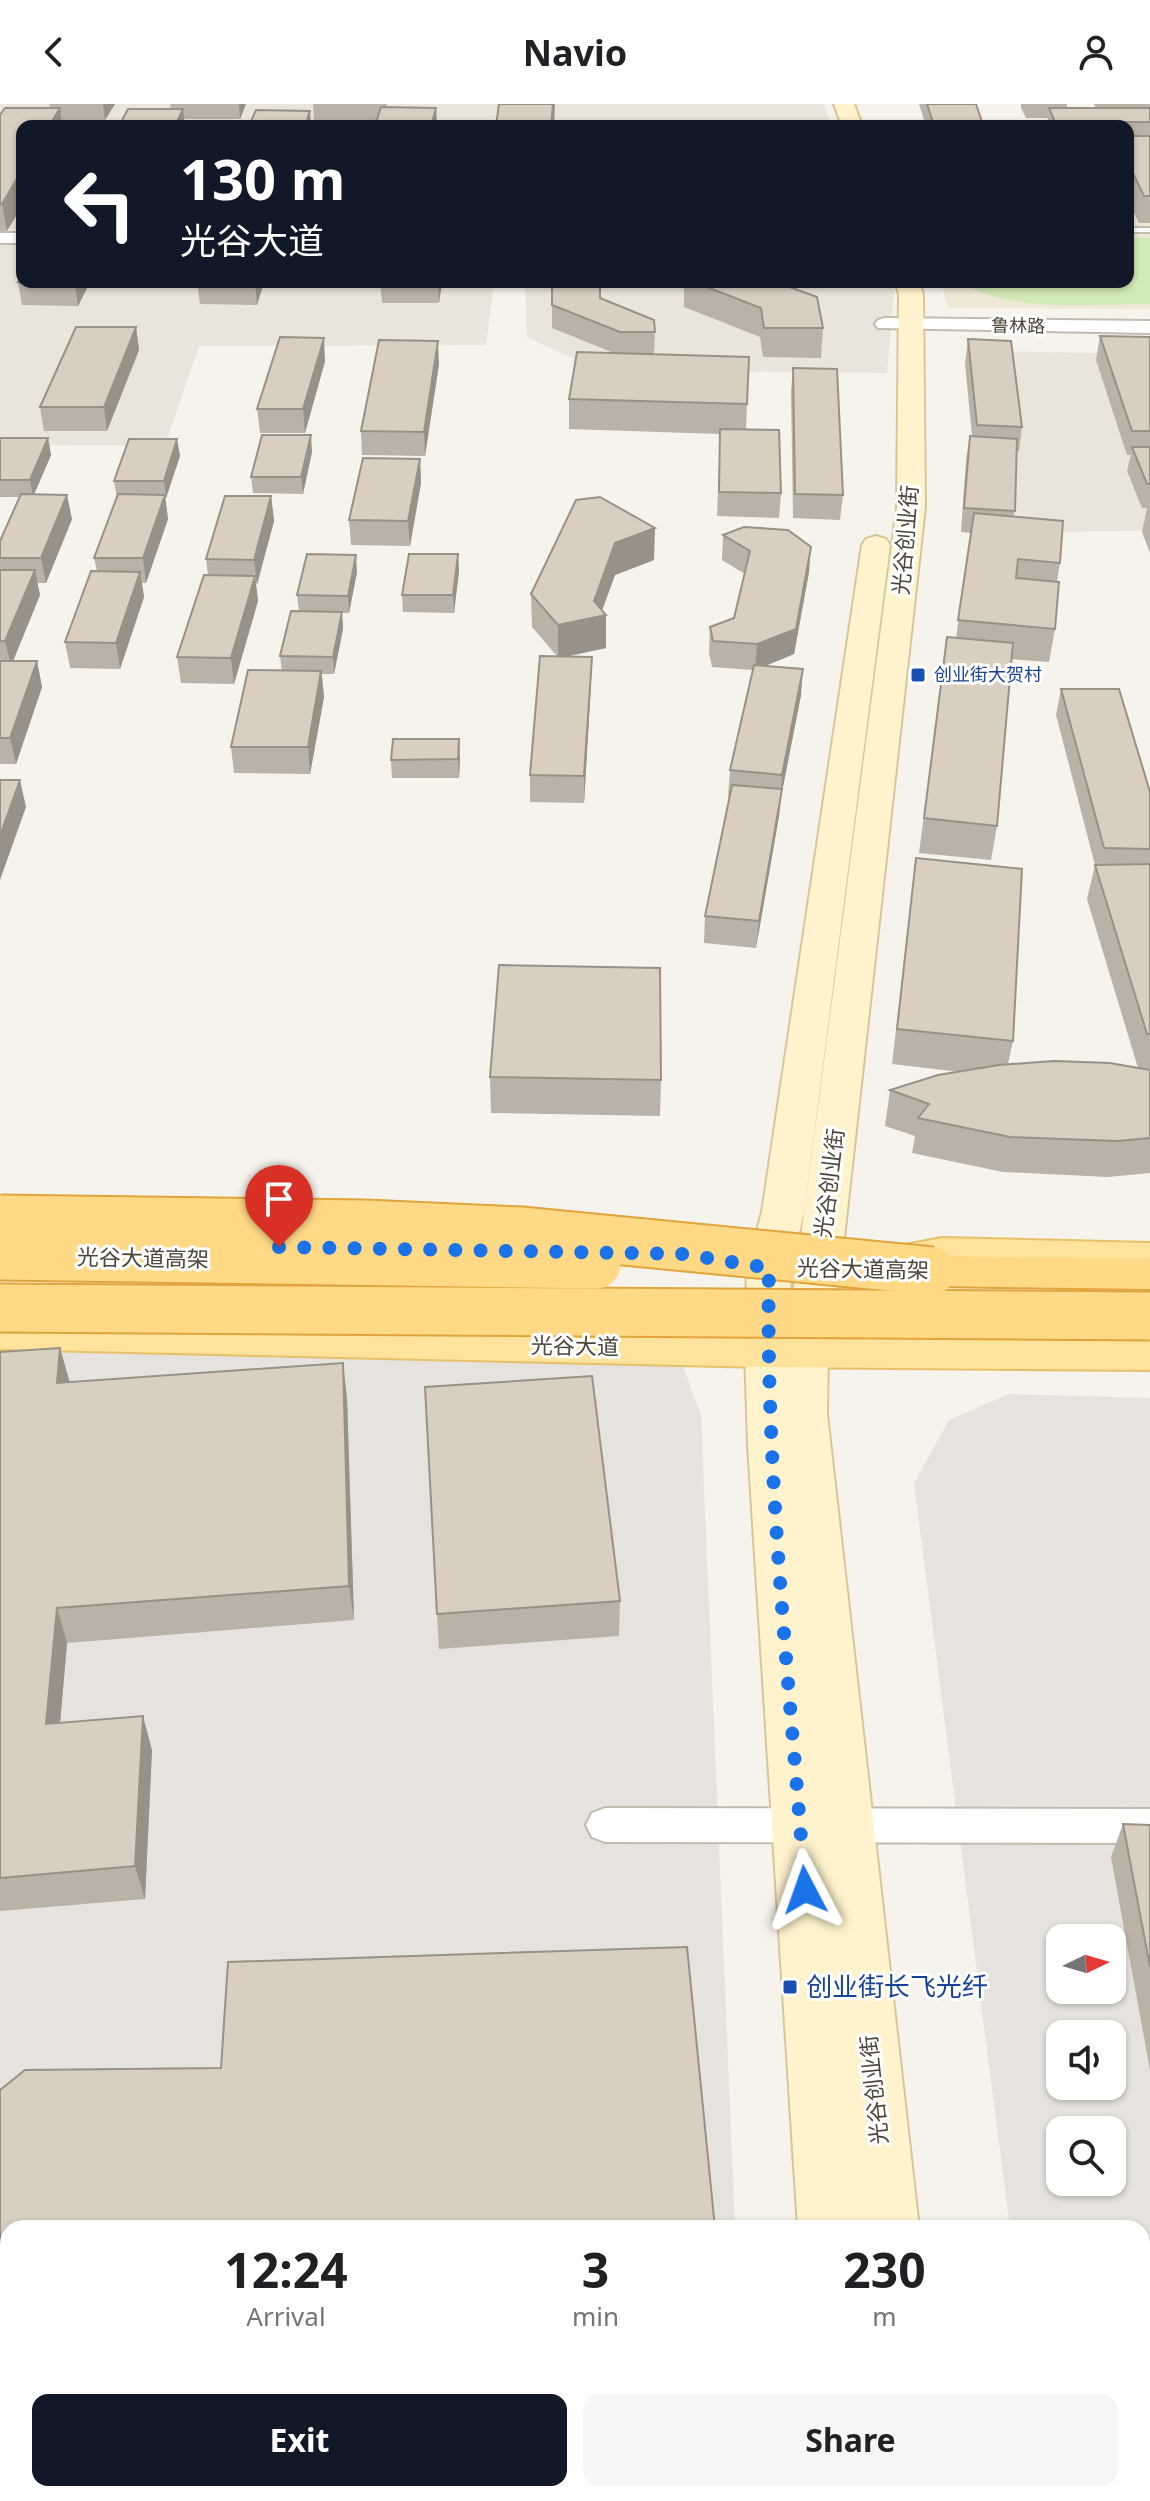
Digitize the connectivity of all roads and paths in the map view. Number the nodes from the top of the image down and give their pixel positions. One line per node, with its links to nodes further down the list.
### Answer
1 (885, 288): 3 (main road, 光谷创业街)
2 (909, 288): 3 (main road, 光谷创业街)
3 (898, 324): 4 (street, 鲁林路); 9 (main road, 光谷创业街); 11 (main road, 光谷创业街)
4 (1150, 327)
5 (0, 1219): 10 (highway, bridge)
6 (0, 1241): 9 (main road)
7 (0, 1256): 10 (highway, 光谷大道高架, bridge)
8 (1150, 1258): 11 (main road)
9 (769, 1268): 11 (main road); 16 (main road, 光谷创业街)
10 (932, 1271): 12 (highway, 光谷大道高架)
11 (818, 1274): 16 (main road, 光谷创业街)
12 (1150, 1274)
13 (0, 1308): 14 (highway, 光谷大道高架, bridge)
14 (1150, 1316)
15 (0, 1333): 16 (main road, 光谷大道)
16 (787, 1349): 17 (main road, 光谷大道); 19 (main road, 光谷创业街)
17 (1150, 1353)
18 (605, 1825): 19 (street)
19 (823, 1825): 20 (street); 21 (main road, 光谷创业街); 22 (main road, 光谷创业街)
20 (1150, 1826)
21 (829, 2220)
22 (887, 2220)

